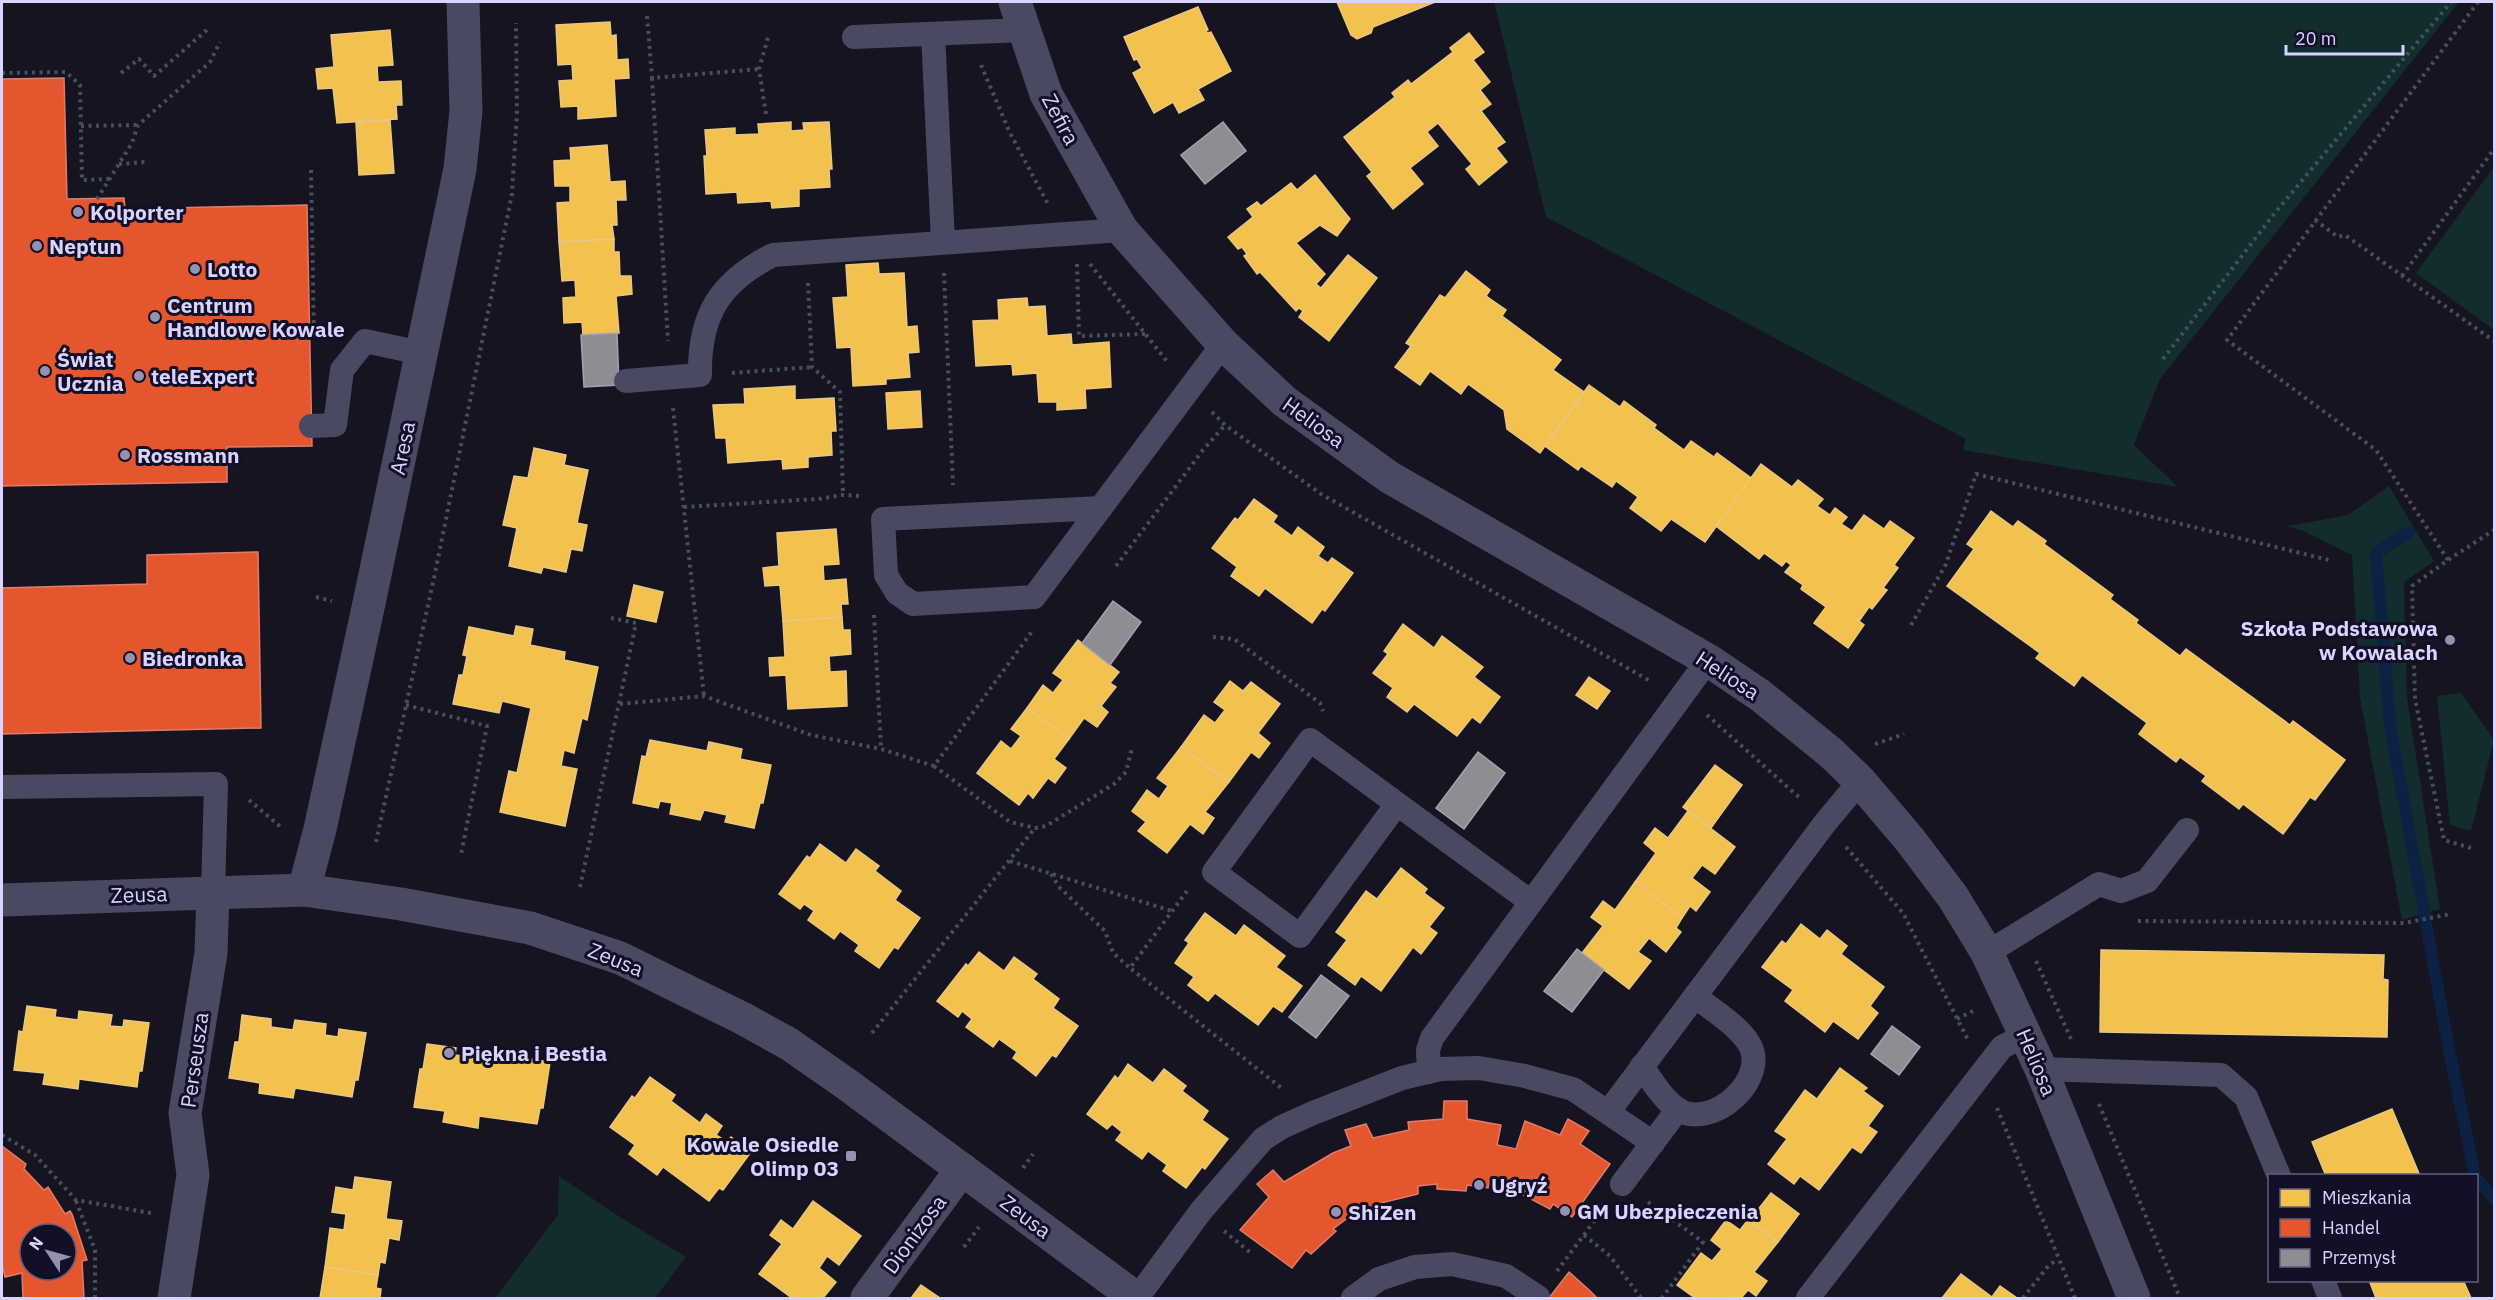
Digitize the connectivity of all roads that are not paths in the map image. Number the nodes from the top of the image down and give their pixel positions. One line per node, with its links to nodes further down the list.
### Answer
1 (463, 2): 8 (street, Aresa)
2 (1018, 16): 3 (lane); 5 (street, Zefira)
3 (933, 34): 4 (lane); 6 (lane)
4 (854, 38)
5 (1122, 230): 6 (lane); 7 (street, Heliosa)
6 (943, 243): 9 (lane)
7 (1223, 344): 11 (lane); 12 (street, Heliosa)
8 (421, 353): 10 (lane); 17 (street, Aresa)
9 (626, 381)
10 (311, 426)
11 (1101, 508): 11 (lane)
12 (1708, 660): 13 (street, Heliosa); 20 (lane)
13 (1860, 781): 21 (street, Heliosa); 22 (lane)
14 (2, 786): 18 (lane)
15 (1397, 804): 15 (lane); 20 (lane)
16 (2187, 830): 21 (lane)
17 (304, 890): 18 (street, Zeusa); 30 (street, Zeusa)
18 (213, 892): 19 (street, Zeusa); 35 (street, Perseusza)
19 (2, 900)
20 (1531, 902): 26 (lane)
21 (1987, 953): 23 (street, Heliosa)
22 (1695, 996): 24 (lane); 27 (lane)
23 (2026, 1035): 25 (street, Heliosa); 39 (lane)
24 (1642, 1066): 27 (lane); 28 (lane)
25 (2041, 1069): 31 (lane); 40 (street, Heliosa)
26 (1429, 1072): 28 (lane); 37 (lane)
27 (1678, 1109): 29 (lane)
28 (1609, 1111): 29 (lane)
29 (1653, 1143): 32 (lane)
30 (962, 1169): 36 (street, Dionizosa); 37 (street, Zeusa)
31 (2278, 1174)
32 (1622, 1184)
33 (2323, 1282): 41 (lane)
34 (1538, 1297): 38 (lane)
35 (174, 1299)
36 (867, 1299)
37 (1137, 1299)
38 (1353, 1299)
39 (1808, 1299)
40 (2134, 1299)
41 (2330, 1299)

